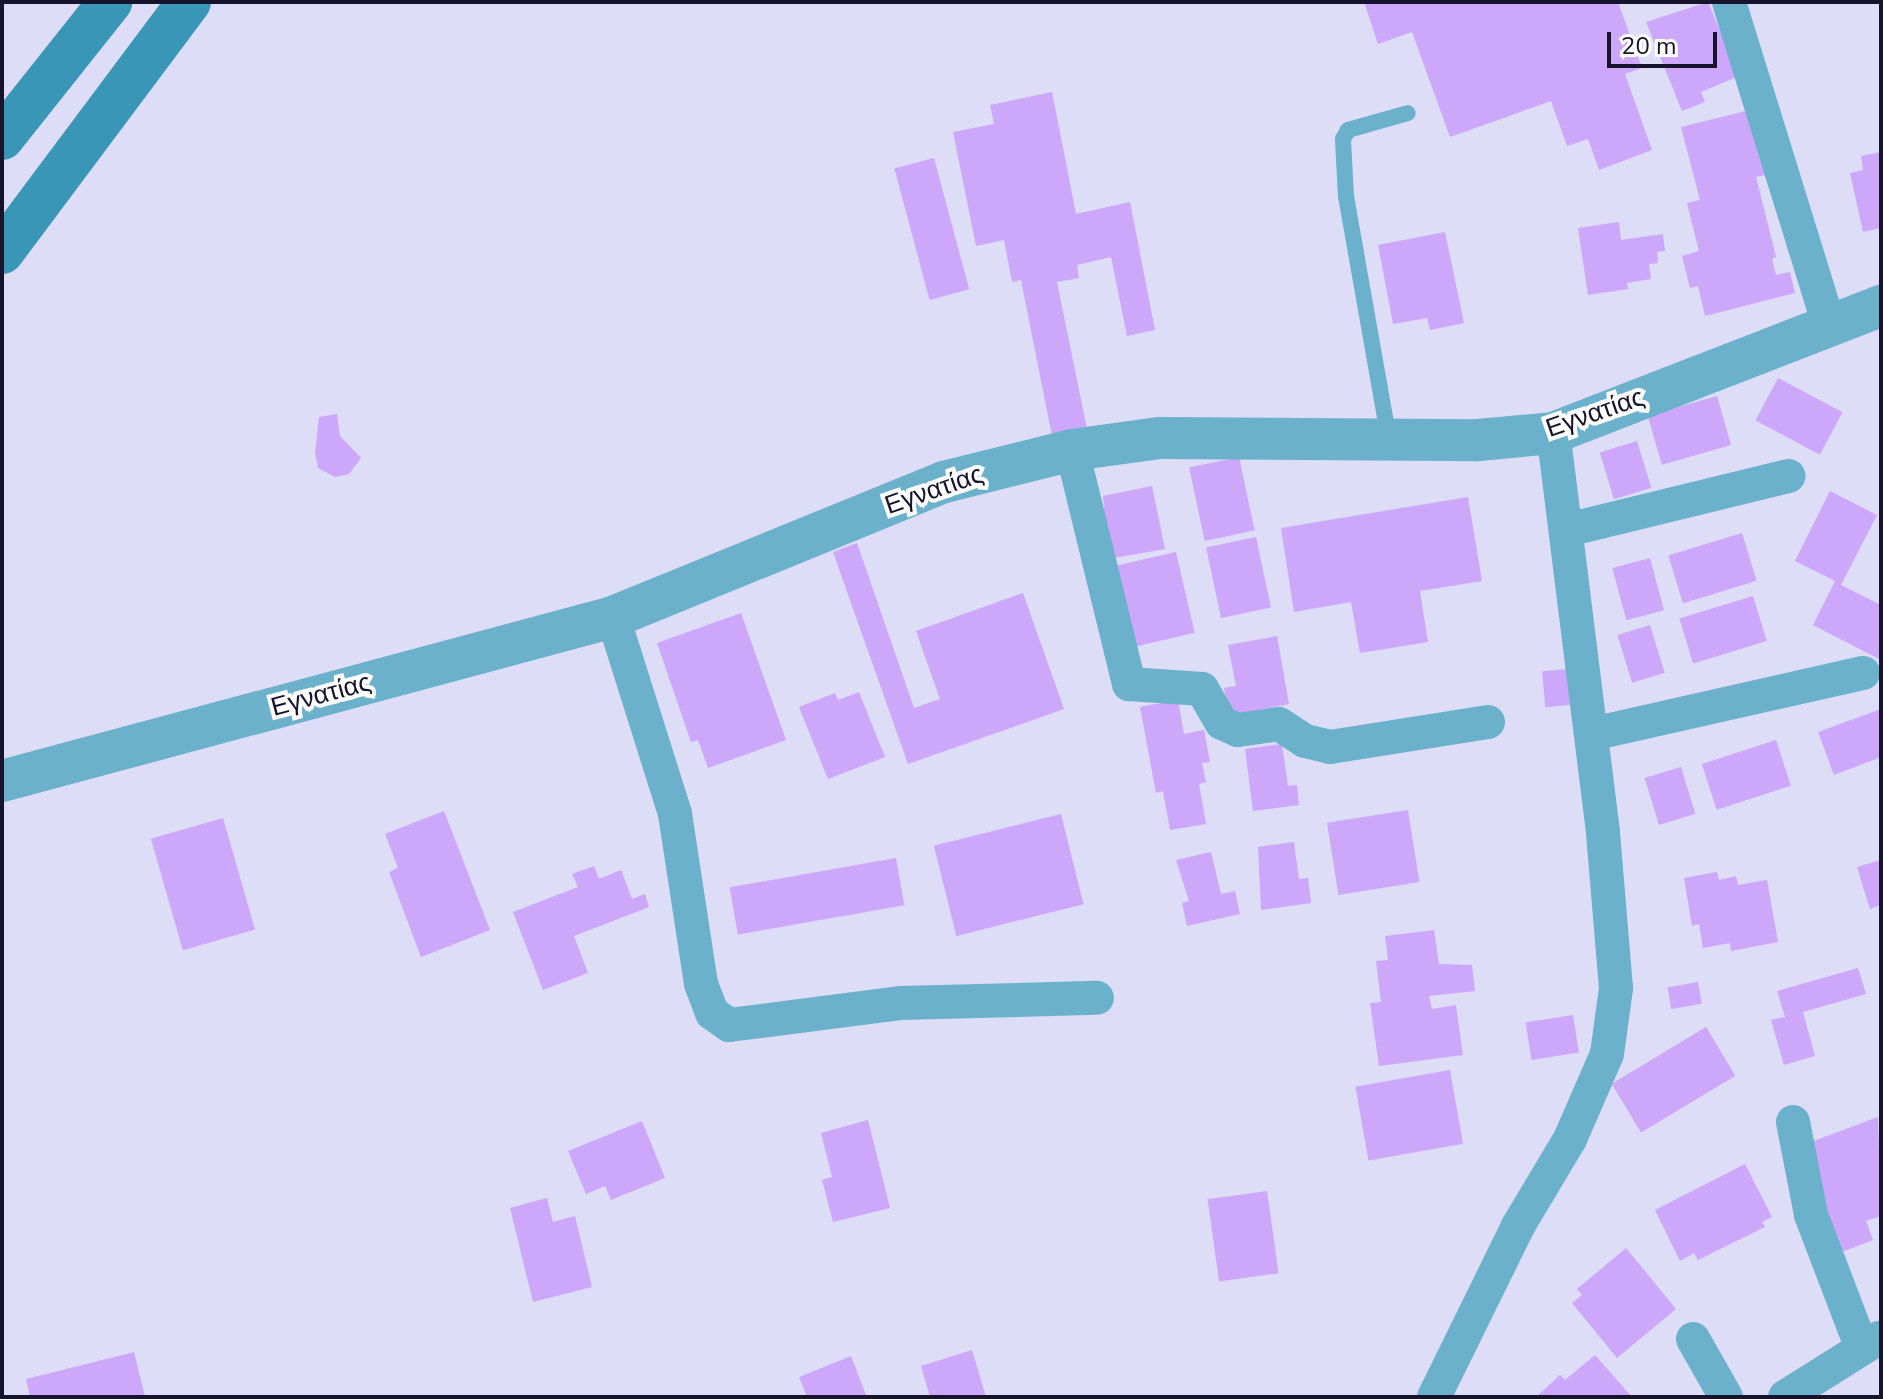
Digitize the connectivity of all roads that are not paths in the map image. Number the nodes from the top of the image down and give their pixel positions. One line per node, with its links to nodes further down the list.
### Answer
1 (110, 2): 5 (main road)
2 (189, 2): 6 (main road)
3 (1729, 2): 8 (street)
4 (1408, 113): 10 (lane)
5 (2, 138)
6 (2, 252)
7 (1881, 306): 8 (street, Εγνατίας)
8 (1829, 326): 9 (street, Εγνατίας)
9 (1553, 433): 10 (street, Εγνατίας); 13 (street)
10 (1389, 441): 11 (street, Εγνατίας)
11 (1072, 450): 14 (street, Εγνατίας); 16 (street)
12 (1789, 476): 13 (street)
13 (1567, 530): 17 (street)
14 (613, 617): 18 (street, Εγνατίας); 19 (street)
15 (1863, 673): 17 (street)
16 (1488, 722)
17 (1592, 734): 23 (street)
18 (2, 781)
19 (1097, 998)
20 (1793, 1122): 22 (street)
21 (1693, 1339): 24 (street)
22 (1871, 1342): 25 (street)
23 (1434, 1397)
24 (1726, 1397)
25 (1785, 1397)

